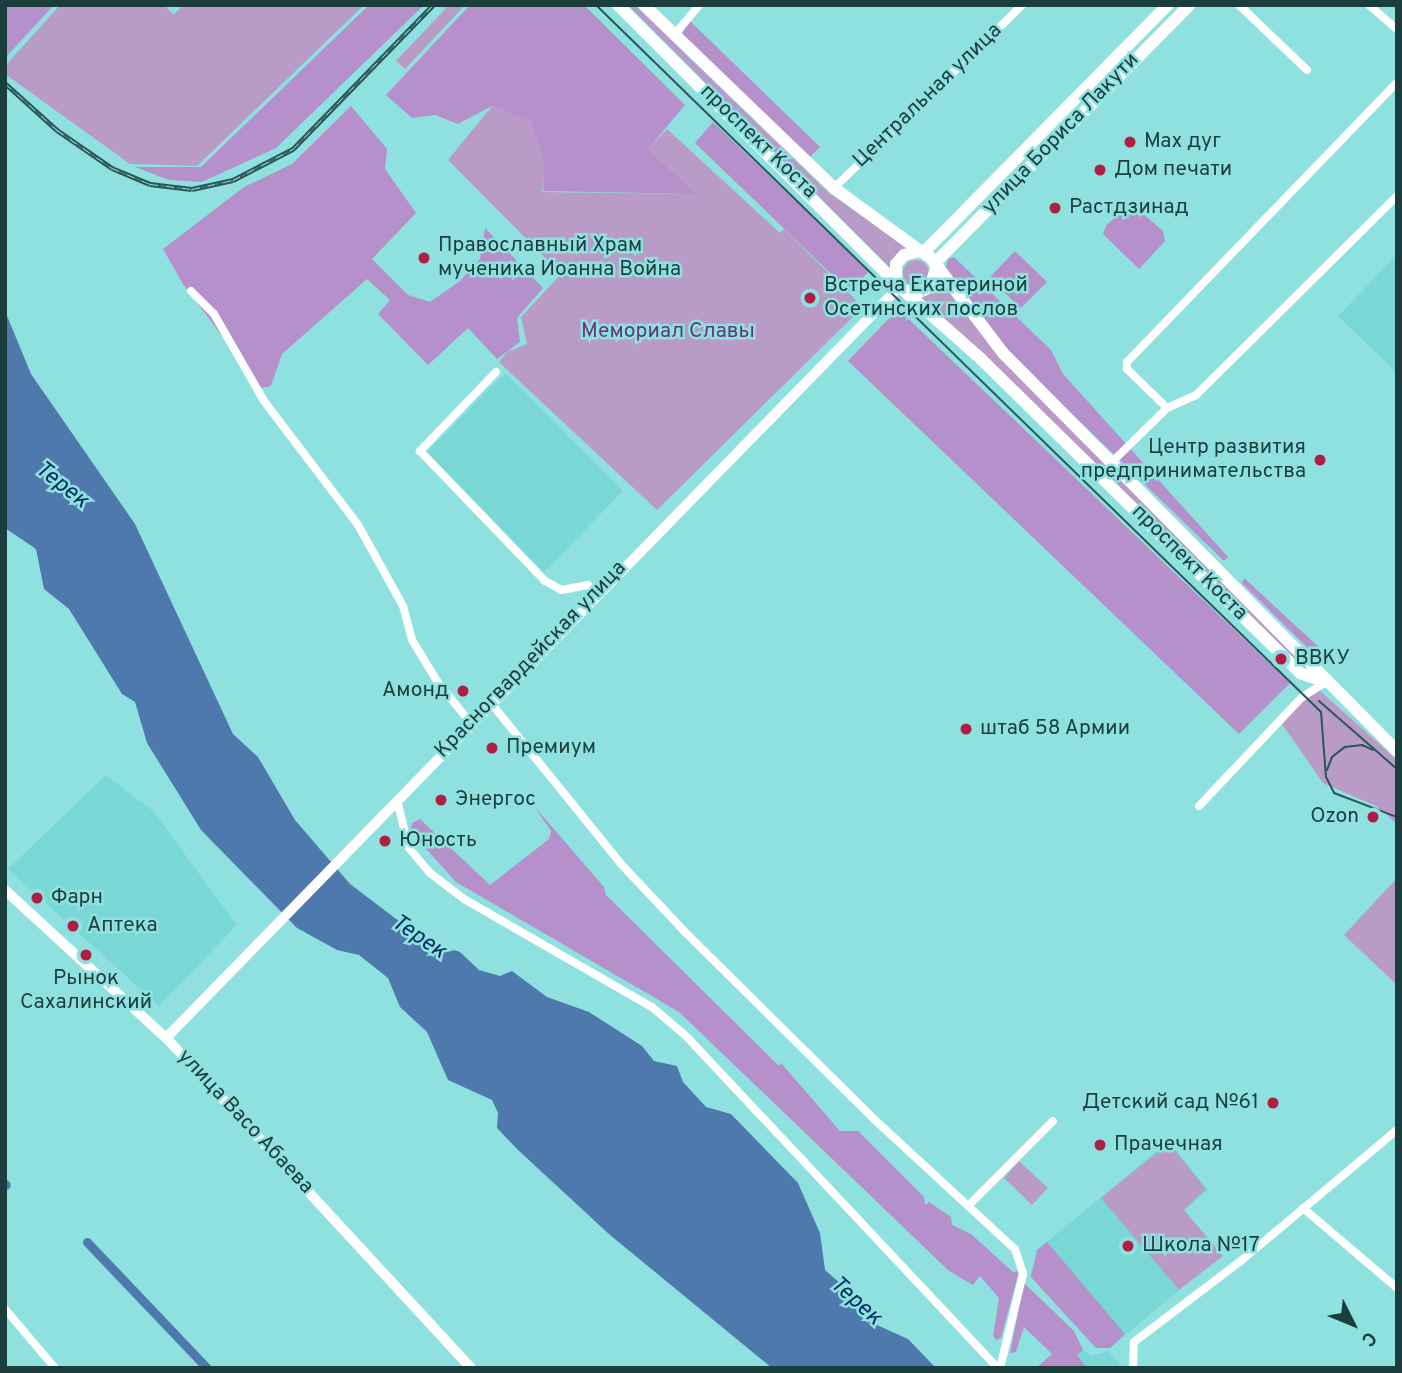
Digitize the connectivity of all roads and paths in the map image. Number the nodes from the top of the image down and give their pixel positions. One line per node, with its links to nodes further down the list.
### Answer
1 (618, 5): 17 (main road, проспект Коста)
2 (644, 5): 10 (main road, проспект Коста)
3 (699, 5): 10 (street)
4 (1022, 5): 13 (street, Центральная улица)
5 (1168, 5): 15 (main road, улица Бориса Лакути)
6 (1189, 5): 16 (main road, улица Бориса Лакути)
7 (1239, 5): 11 (street)
8 (1369, 5): 9 (street)
9 (1397, 29)
10 (675, 34): 13 (main road, проспект Коста)
11 (1307, 70)
12 (1397, 82): 20 (street)
13 (834, 188): 15 (main road, проспект Коста)
14 (1397, 196): 20 (street)
15 (922, 252): 16 (main road, проспект Коста); 17 (main road)
16 (936, 266): 17 (main road); 21 (main road, проспект Коста)
17 (900, 286): 22 (main road, Красногвардейская улица); 23 (main road, проспект Коста)
18 (191, 291): 25 (street)
19 (496, 372): 22 (street)
20 (1167, 408): 21 (street)
21 (1112, 462): 23 (main road, проспект Коста)
22 (596, 593): 24 (main road, Красногвардейская улица)
23 (1325, 682): 26 (main road, проспект Коста); 28 (street)
24 (490, 702): 25 (main road, Красногвардейская улица); 33 (street)
25 (470, 722): 27 (main road, Красногвардейская улица)
26 (1397, 751)
27 (396, 797): 30 (main road, Красногвардейская улица); 40 (street)
28 (1199, 806)
29 (5, 890): 30 (street, улица Васо Абаева)
30 (166, 1038): 39 (main road, улица Васо Абаева)
31 (1053, 1121): 33 (street)
32 (1397, 1130): 34 (street)
33 (968, 1206): 40 (street)
34 (1303, 1208): 35 (street); 37 (street)
35 (1397, 1288)
36 (5, 1310): 38 (street)
37 (1132, 1366)
38 (55, 1368)
39 (471, 1368)
40 (999, 1368)

